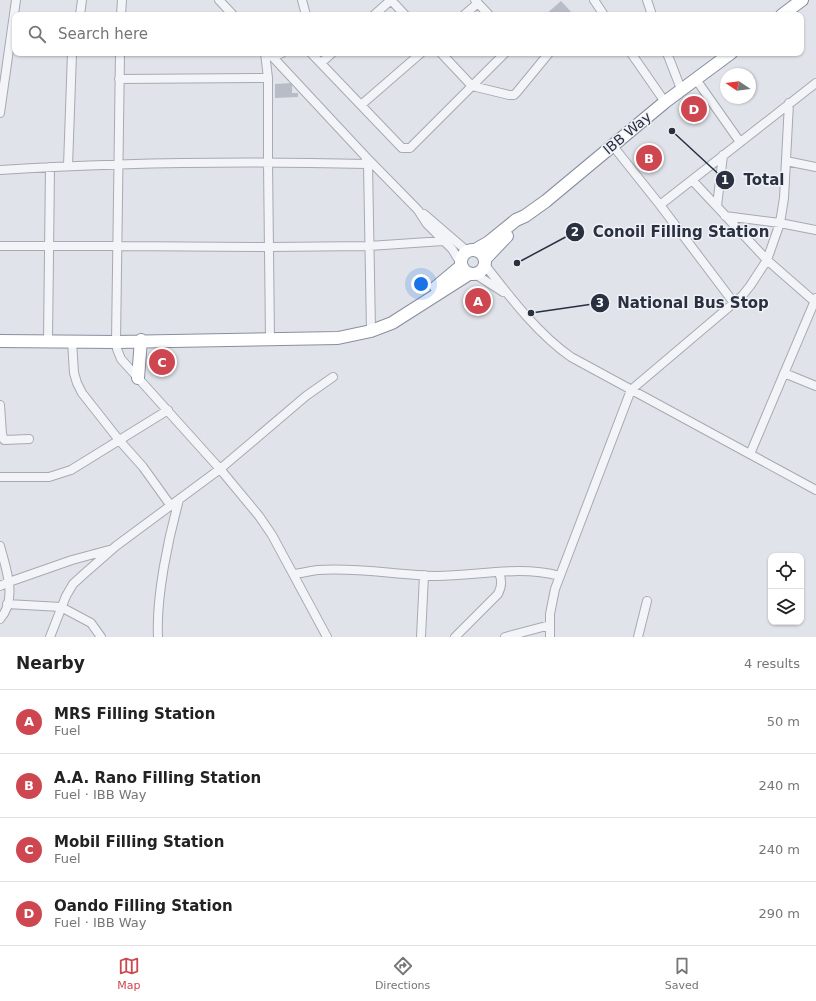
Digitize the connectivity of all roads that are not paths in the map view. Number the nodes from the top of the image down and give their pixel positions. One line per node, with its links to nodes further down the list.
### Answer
1 (16, 0): 11 (street)
2 (82, 0): 12 (street)
3 (122, 0): 13 (street)
4 (219, 0): 14 (street)
5 (302, 0): 15 (street)
6 (391, 0): 16 (street); 17 (street)
7 (594, 0): 20 (street)
8 (646, 0): 21 (street)
9 (802, 0): 22 (highway)
10 (476, 1): 18 (street); 19 (street)
11 (15, 12)
12 (80, 12)
13 (122, 12)
14 (230, 12)
15 (305, 12)
16 (377, 12)
17 (402, 12)
18 (467, 12)
19 (486, 12)
20 (602, 12)
21 (651, 12)
22 (786, 12)
23 (12, 37): 44 (street)
24 (72, 56): 56 (street)
25 (120, 56): 40 (street)
26 (265, 56): 38 (street)
27 (272, 56): 52 (street)
28 (314, 56): 37 (street)
29 (329, 56): 37 (street)
30 (418, 56): 47 (street)
31 (443, 56): 42 (street)
32 (502, 56): 42 (street)
33 (547, 56): 42 (street)
34 (633, 56): 45 (street)
35 (668, 56): 43 (street)
36 (727, 56): 39 (highway, IBB Way)
37 (321, 63): 47 (street)
38 (268, 78): 40 (street); 53 (street)
39 (695, 78): 43 (highway, IBB Way); 49 (street)
40 (119, 79): 55 (street)
41 (816, 83): 46 (street)
42 (472, 86): 47 (street)
43 (681, 89): 45 (highway, IBB Way)
44 (2, 91): 48 (street)
45 (665, 102): 50 (highway, IBB Way)
46 (789, 103): 49 (street); 54 (street)
47 (361, 105)
48 (0, 113)
49 (740, 142): 51 (street)
50 (613, 146): 61 (street); 64 (highway, IBB Way)
51 (723, 155): 60 (street); 62 (street)
52 (366, 160): 53 (street); 63 (street); 71 (street)
53 (268, 162): 55 (street); 73 (street)
54 (786, 162): 58 (street); 66 (street)
55 (118, 164): 56 (street); 70 (street)
56 (68, 166): 57 (street)
57 (50, 167): 59 (street); 72 (street)
58 (816, 167)
59 (0, 170)
60 (692, 180): 61 (street); 62 (street)
61 (660, 205): 80 (street)
62 (717, 206): 65 (street)
63 (418, 210): 68 (street); 74 (street)
64 (525, 216): 74 (highway); 76 (highway)
65 (726, 216): 66 (street); 75 (street)
66 (780, 223): 67 (street); 75 (street)
67 (816, 230)
68 (444, 241): 71 (street); 77 (street)
69 (0, 246): 72 (street)
70 (118, 246): 72 (street); 73 (street); 88 (street)
71 (369, 246): 73 (street); 82 (street)
72 (49, 247): 86 (street)
73 (270, 247): 83 (street)
74 (471, 251): 76 (highway); 77 (highway)
75 (767, 260): 79 (street); 80 (street)
76 (485, 262): 77 (highway); 78 (street)
77 (466, 269): 78 (street); 82 (highway)
78 (508, 295): 93 (street)
79 (815, 300): 81 (street)
80 (734, 303): 93 (street)
81 (813, 317): 89 (street)
82 (371, 331): 83 (highway)
83 (270, 339): 84 (highway)
84 (141, 340): 88 (highway); 91 (highway)
85 (0, 341): 86 (highway)
86 (48, 341): 87 (highway)
87 (72, 342): 88 (highway); 97 (street)
88 (116, 342): 91 (street)
89 (784, 373): 92 (street); 98 (street)
90 (333, 377): 99 (street)
91 (138, 378): 95 (street)
92 (816, 386)
93 (631, 390): 98 (street); 110 (street)
94 (0, 405): 96 (street)
95 (168, 410): 97 (street); 99 (street)
96 (29, 439)
97 (119, 440): 100 (street); 103 (street)
98 (750, 454): 101 (street)
99 (220, 469): 102 (street); 108 (street)
100 (0, 477)
101 (816, 490)
102 (179, 500): 103 (street); 120 (street)
103 (171, 506): 105 (street)
104 (0, 546): 106 (street)
105 (111, 550): 111 (street); 115 (street)
106 (3, 570): 111 (street)
107 (499, 572): 109 (street); 110 (street); 123 (street)
108 (294, 574): 109 (street); 121 (street)
109 (424, 575): 122 (street)
110 (560, 576): 117 (street)
111 (9, 582): 112 (street); 114 (street)
112 (0, 586)
113 (647, 601): 126 (street)
114 (7, 604): 115 (street); 116 (street)
115 (61, 607): 118 (street); 119 (street)
116 (0, 619)
117 (550, 625): 124 (street); 125 (street)
118 (50, 637)
119 (101, 637)
120 (158, 637)
121 (327, 637)
122 (421, 637)
123 (455, 637)
124 (505, 637)
125 (550, 637)
126 (638, 637)

